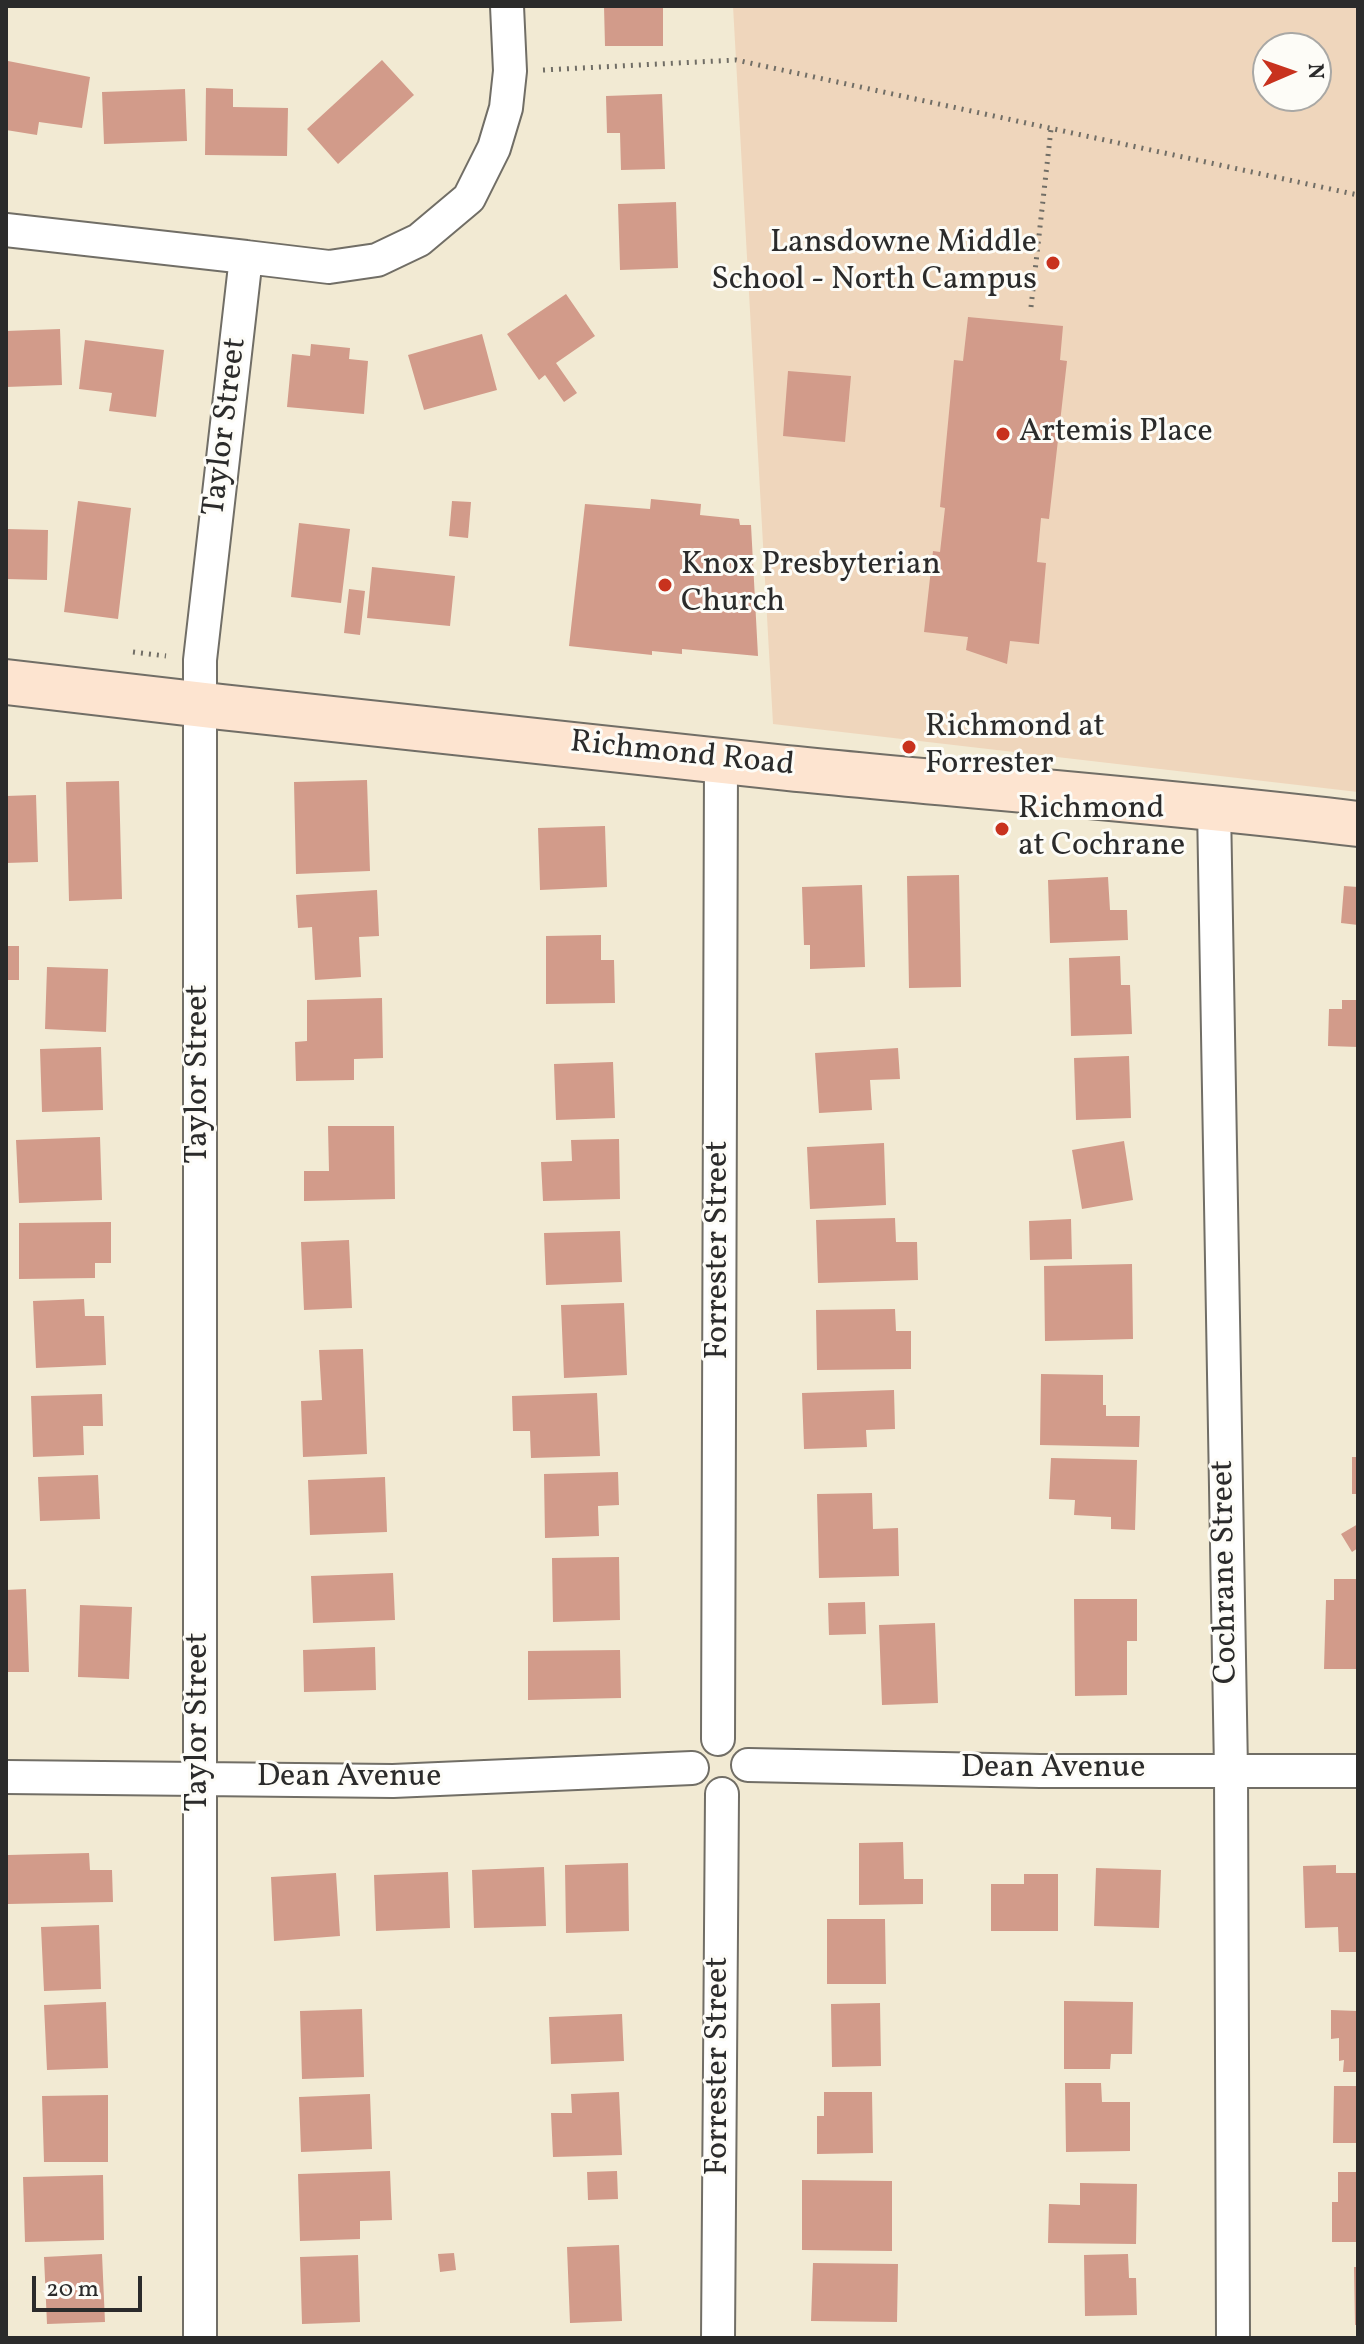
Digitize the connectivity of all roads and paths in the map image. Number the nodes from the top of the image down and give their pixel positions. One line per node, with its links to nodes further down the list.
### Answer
1 (507, 6): 2 (street)
2 (510, 71): 3 (path); 6 (street)
3 (1051, 129): 4 (path); 7 (path)
4 (1358, 195)
5 (6, 230): 6 (street)
6 (246, 257): 9 (street, Taylor Street)
7 (1031, 307)
8 (6, 682): 9 (main road, Richmond Road)
9 (201, 706): 10 (main road, Richmond Road); 19 (street, Taylor Street)
10 (721, 760): 11 (main road, Richmond Road); 13 (street, Forrester Street)
11 (1214, 807): 12 (main road, Richmond Road); 16 (street, Cochrane Street)
12 (1358, 824)
13 (718, 1739): 14 (street); 15 (street)
14 (748, 1765): 16 (street, Dean Avenue); 20 (street)
15 (692, 1768): 19 (street, Dean Avenue); 20 (street)
16 (1231, 1770): 17 (street, Dean Avenue); 23 (street, Cochrane Street)
17 (1358, 1771)
18 (6, 1777): 19 (street, Dean Avenue)
19 (200, 1779): 21 (street, Taylor Street)
20 (722, 1794): 22 (street, Forrester Street)
21 (200, 2338)
22 (718, 2338)
23 (1233, 2338)

